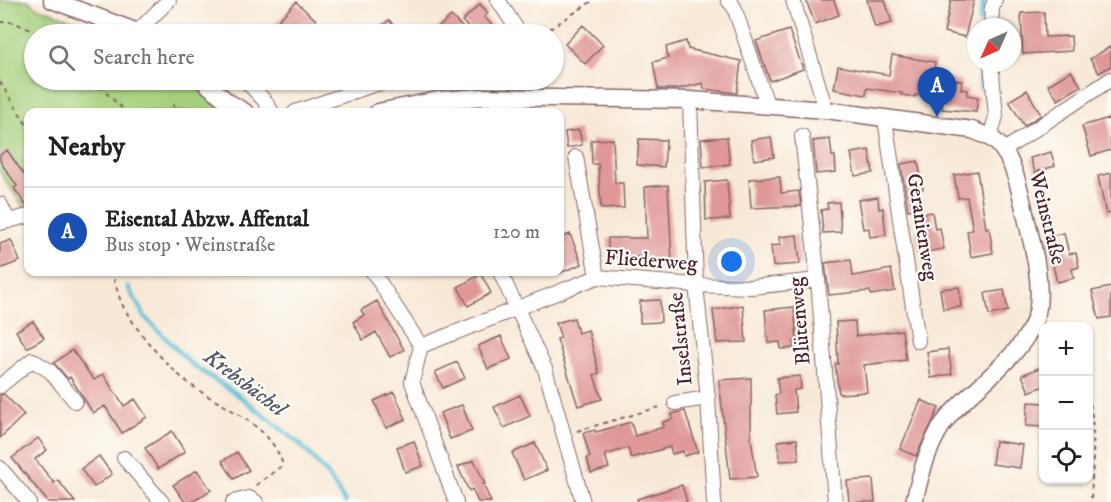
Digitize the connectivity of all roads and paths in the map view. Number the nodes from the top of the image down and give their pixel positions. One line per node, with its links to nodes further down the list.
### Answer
1 (51, 0): 10 (main road)
2 (169, 0): 11 (street)
3 (498, 0): 12 (street)
4 (594, 0): 13 (path)
5 (728, 0): 23 (street)
6 (793, 0): 29 (street)
7 (995, 0): 8 (street)
8 (991, 18)
9 (0, 22): 14 (path)
10 (116, 24)
11 (148, 24)
12 (514, 24)
13 (557, 24)
14 (24, 27)
15 (992, 72): 33 (street)
16 (1111, 79): 34 (street)
17 (0, 82): 31 (path)
18 (103, 90): 24 (path)
19 (214, 90): 25 (main road)
20 (254, 90): 26 (street)
21 (359, 90): 27 (street)
22 (690, 100): 23 (main road, Weinstraße); 28 (main road, Weinstraße); 44 (street, Inselstraße)
23 (767, 104): 29 (main road, Weinstraße)
24 (122, 108)
25 (238, 108)
26 (269, 108)
27 (307, 108)
28 (398, 108)
29 (826, 110): 30 (main road, Weinstraße)
30 (885, 119): 33 (main road, Weinstraße); 46 (street, Geranienweg)
31 (24, 121)
32 (802, 136): 43 (street, Blütenweg)
33 (990, 138): 34 (main road, Weinstraße)
34 (1004, 150): 64 (main road, Weinstraße)
35 (576, 157): 42 (street)
36 (0, 204): 38 (street)
37 (24, 217): 38 (street)
38 (4, 222)
39 (118, 276): 56 (path)
40 (376, 276): 47 (street)
41 (502, 276): 45 (street)
42 (597, 277): 44 (street, Fliederweg); 45 (street, Fliederweg)
43 (818, 280): 44 (street, Fliederweg); 63 (street, Blütenweg)
44 (696, 285): 49 (street, Inselstraße)
45 (518, 308): 47 (street, Fliederweg); 53 (street)
46 (918, 341)
47 (421, 346): 60 (street)
48 (0, 386): 50 (street)
49 (708, 398): 51 (street); 62 (street, Inselstraße)
50 (75, 402)
51 (675, 403): 53 (path)
52 (1092, 430): 65 (path)
53 (565, 434): 61 (street)
54 (123, 458): 58 (street)
55 (0, 468): 57 (street)
56 (253, 500): 59 (street)
57 (29, 502)
58 (162, 502)
59 (233, 502)
60 (456, 502)
61 (583, 502)
62 (714, 502)
63 (835, 502)
64 (914, 502)
65 (1091, 502)

